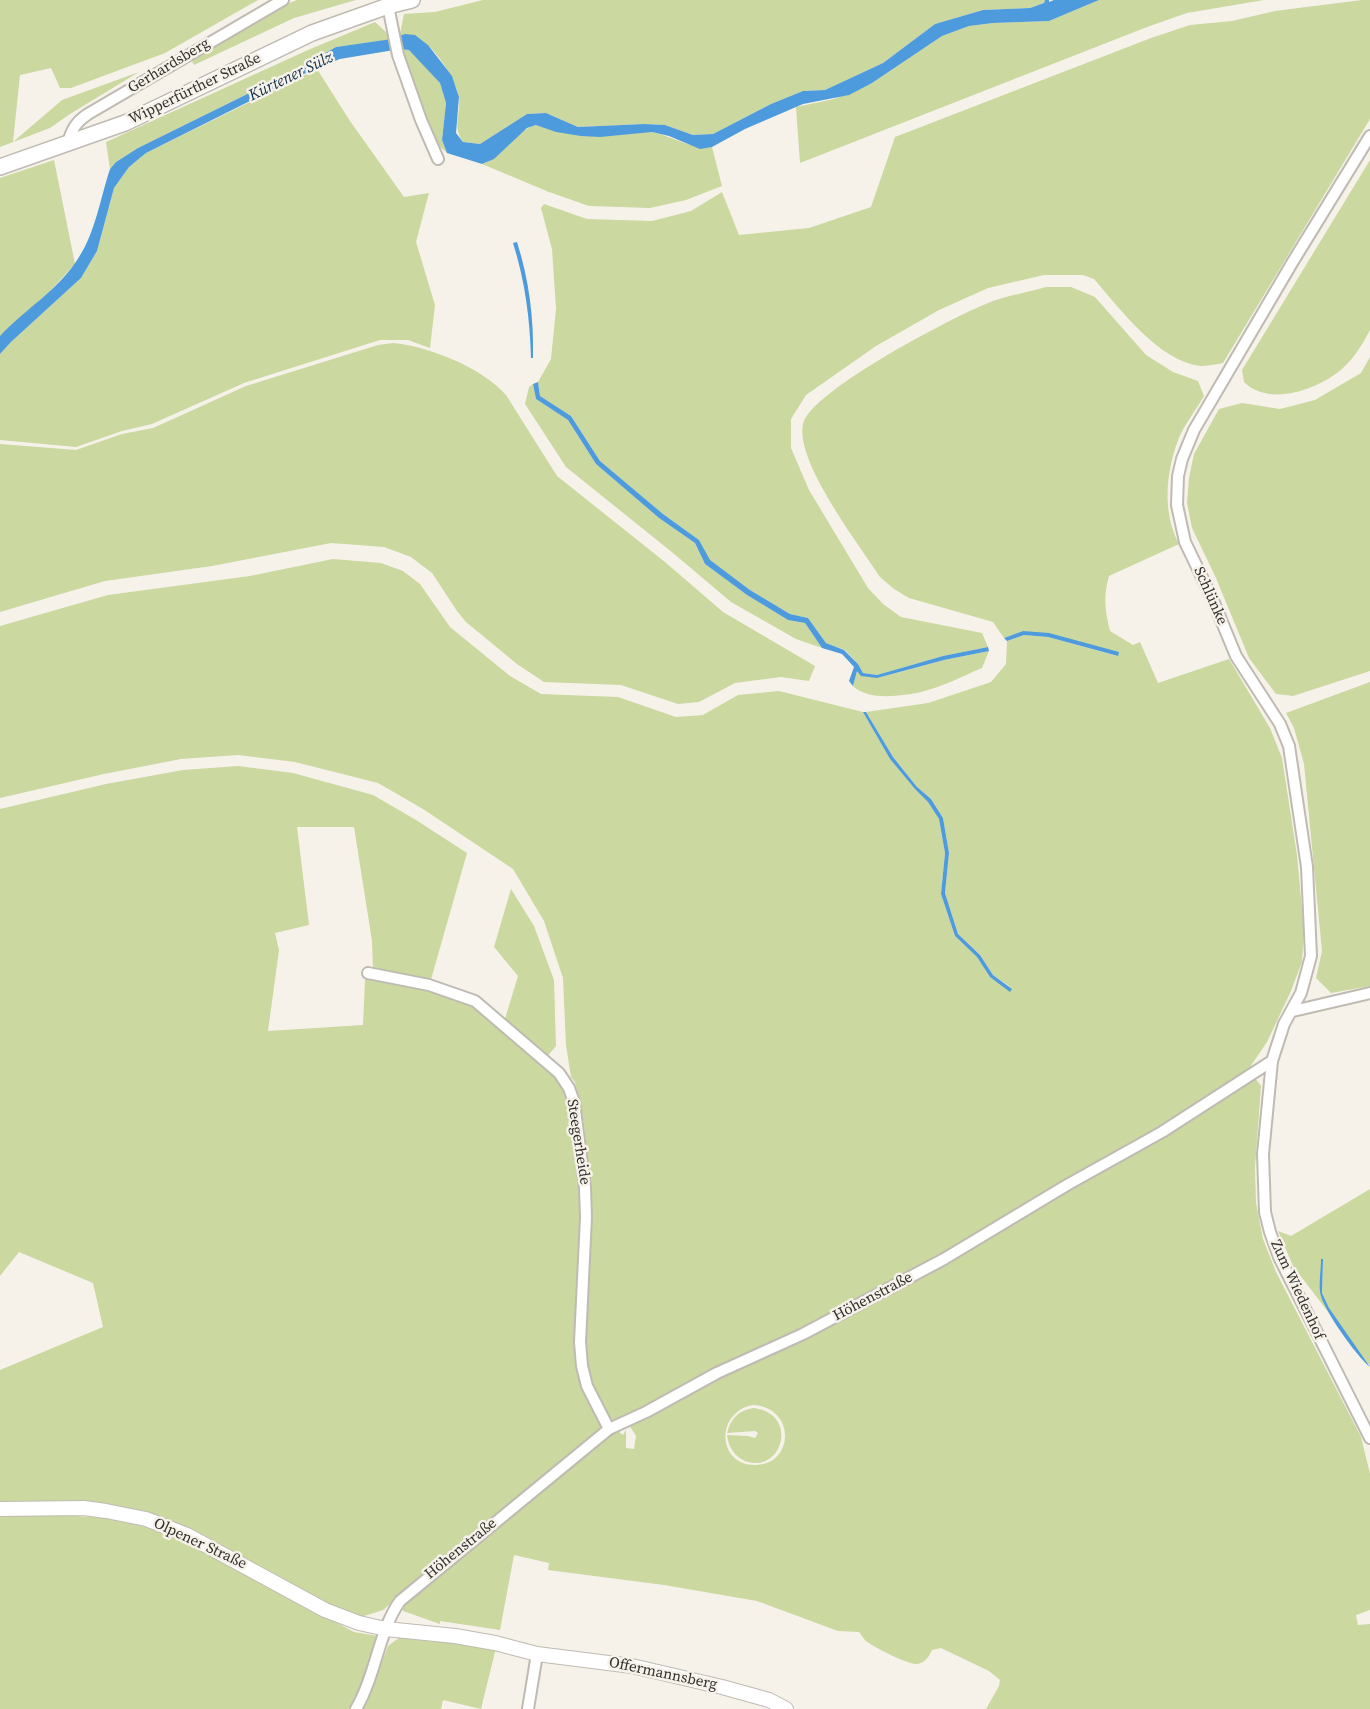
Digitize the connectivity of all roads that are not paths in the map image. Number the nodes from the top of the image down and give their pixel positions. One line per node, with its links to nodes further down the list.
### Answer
1 (283, 0): 5 (street, Gerhardsberg)
2 (412, 0): 3 (main road, Wipperfürther Straße)
3 (388, 6): 5 (main road, Wipperfürther Straße); 6 (street)
4 (1370, 136): 10 (street, Schlünke)
5 (68, 144): 7 (main road, Wipperfürther Straße)
6 (438, 159)
7 (0, 167)
8 (368, 973): 12 (street, Steegerheide)
9 (1370, 993): 10 (street)
10 (1293, 1011): 11 (street)
11 (1272, 1061): 12 (street, Höhenstraße); 13 (street, Zum Wiedenhof)
12 (609, 1429): 15 (street, Höhenstraße)
13 (1370, 1438)
14 (0, 1509): 15 (street, Olpener Straße)
15 (387, 1629): 16 (street, Offermannsberg); 17 (street, Höhenstraße)
16 (537, 1654): 18 (street); 19 (street, Offermannsberg)
17 (356, 1709)
18 (528, 1709)
19 (786, 1709)

